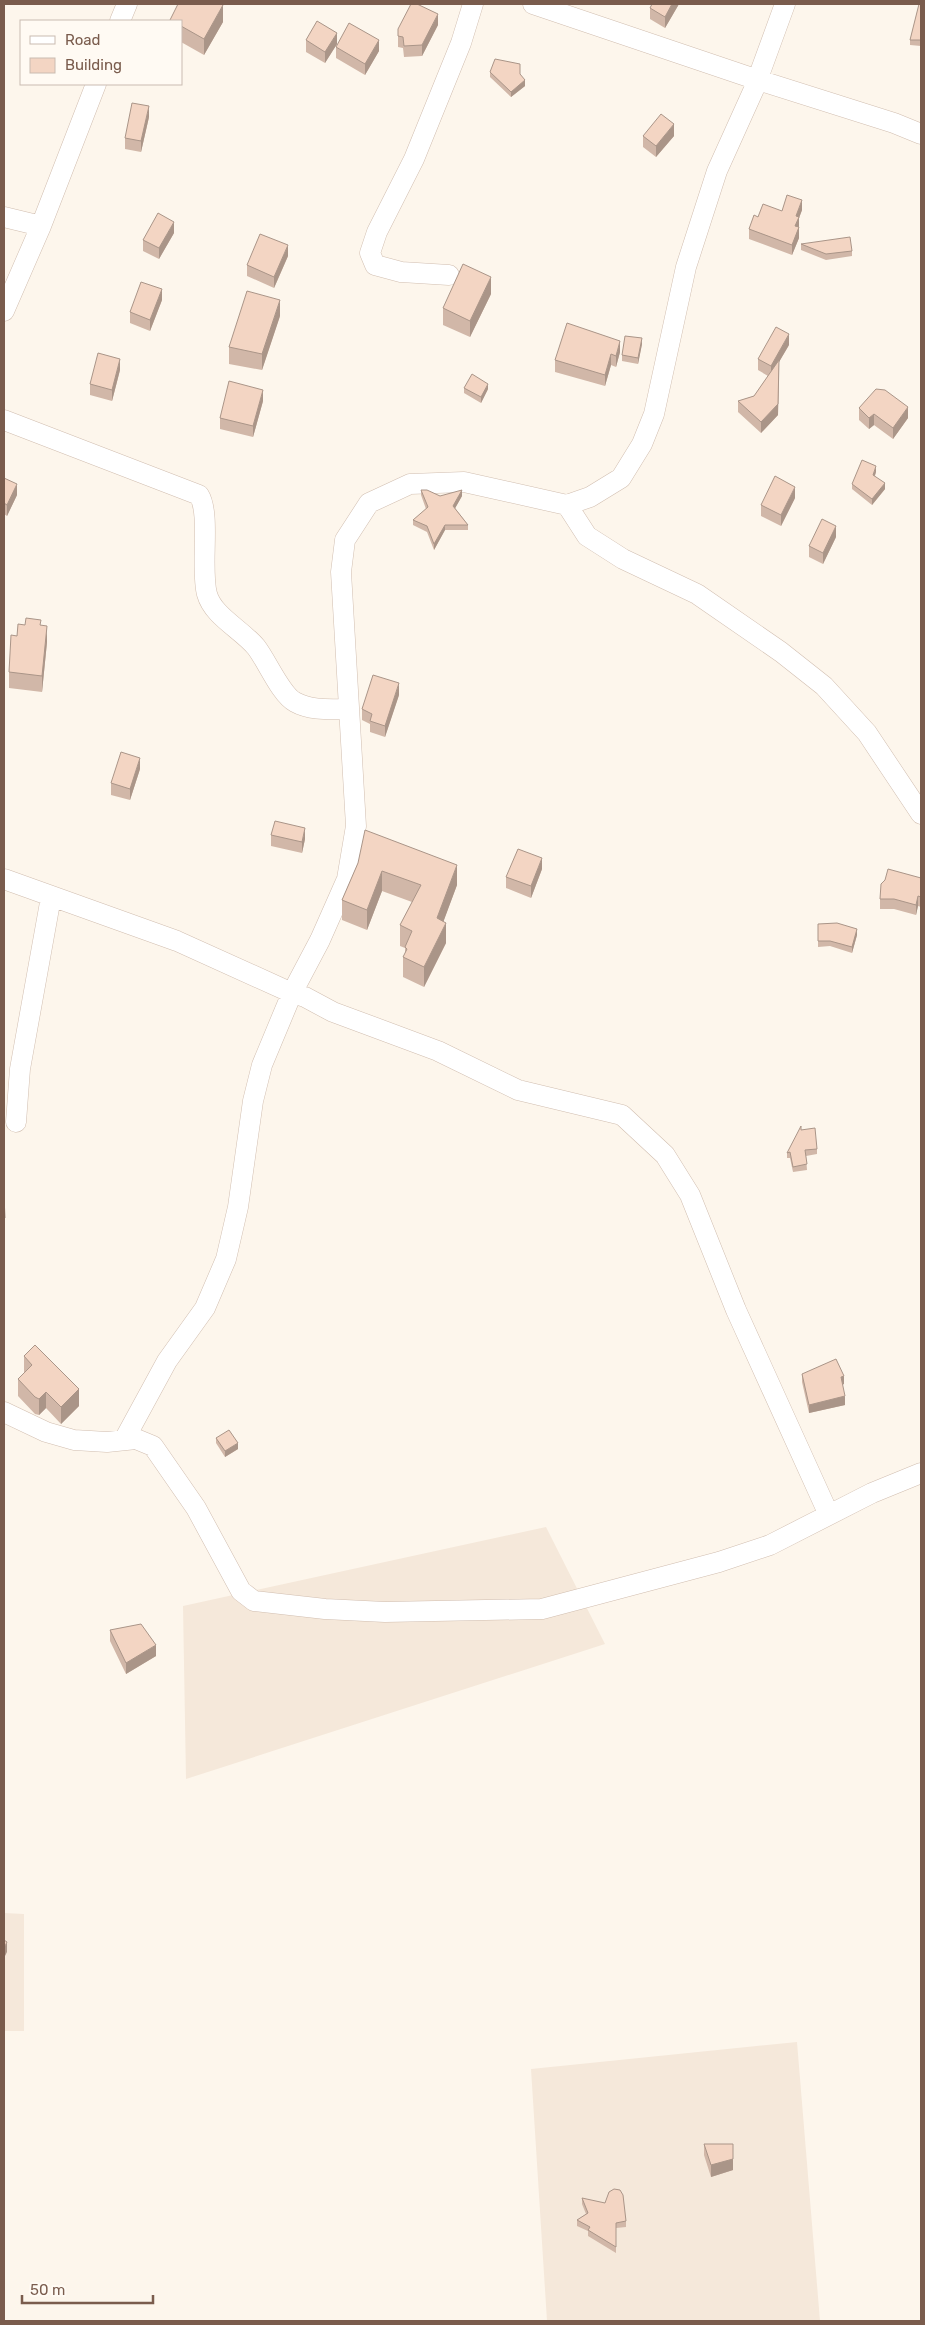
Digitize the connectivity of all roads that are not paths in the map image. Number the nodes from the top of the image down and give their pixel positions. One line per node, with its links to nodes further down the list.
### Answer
1 (127, 4): 5 (street)
2 (473, 4): 11 (street)
3 (533, 4): 6 (street)
4 (785, 4): 6 (street)
5 (120, 20)
6 (758, 80): 8 (street); 14 (street)
7 (96, 85): 10 (street)
8 (921, 134)
9 (4, 216): 10 (street)
10 (41, 226): 12 (street)
11 (449, 275)
12 (4, 311)
13 (4, 420): 15 (street)
14 (567, 505): 15 (street); 16 (street)
15 (348, 710): 19 (street)
16 (921, 814)
17 (4, 879): 18 (street)
18 (51, 897): 19 (street); 20 (street)
19 (292, 994): 22 (street); 24 (street)
20 (16, 1122)
21 (4, 1412): 22 (street)
22 (124, 1440): 24 (street)
23 (921, 1473): 24 (street)
24 (829, 1515)

